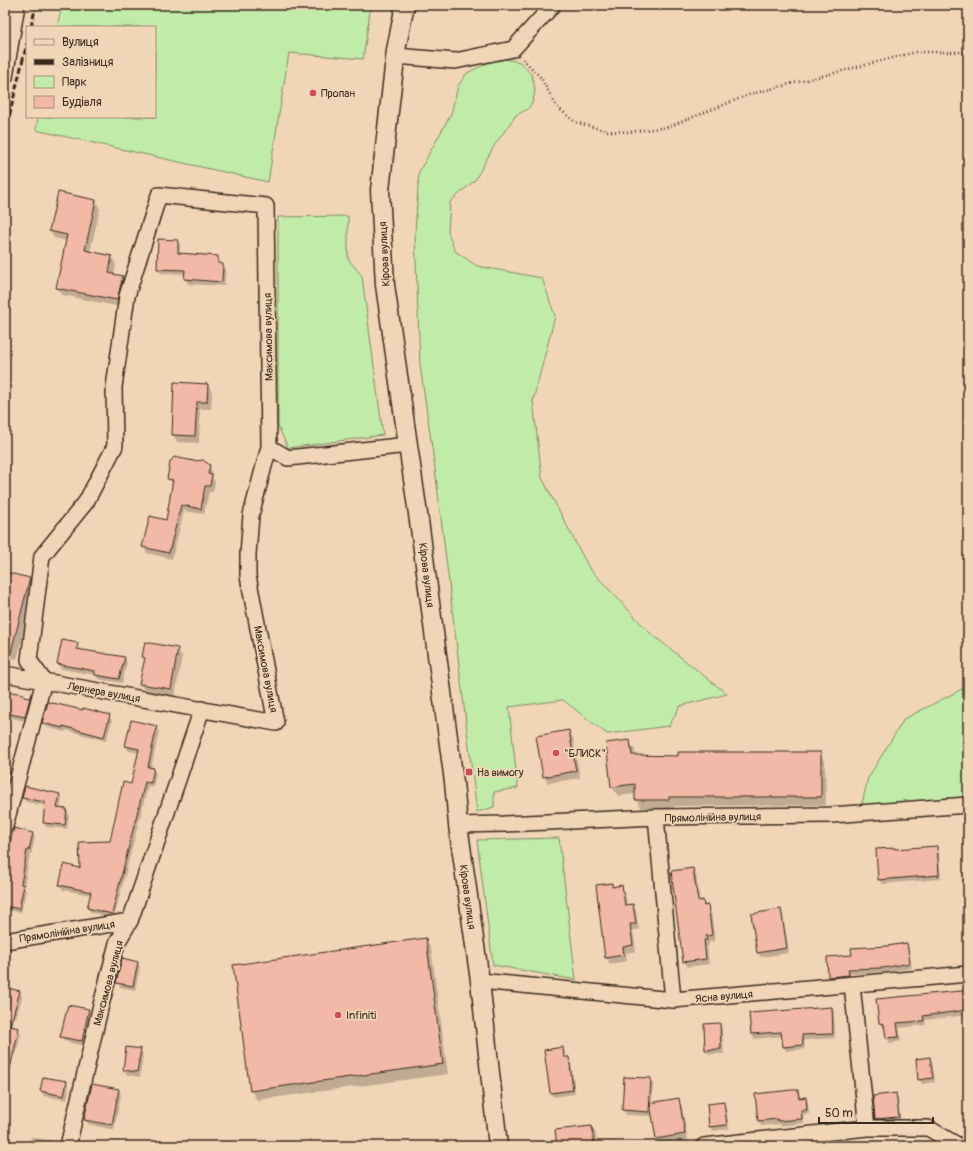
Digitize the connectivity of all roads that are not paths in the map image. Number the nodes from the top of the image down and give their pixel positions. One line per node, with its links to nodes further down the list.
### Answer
1 (16, 5): 5 (street)
2 (405, 5): 4 (main road, Кірова вулиця)
3 (553, 5): 4 (street)
4 (396, 56): 6 (main road, Кірова вулиця)
5 (5, 77)
6 (408, 445): 7 (street); 13 (main road, Кірова вулиця)
7 (269, 447): 9 (street, Максимова вулиця); 10 (street, Максимова вулиця)
8 (5, 674): 9 (street, Лернера вулиця)
9 (44, 681): 10 (street, Лернера вулиця); 14 (street)
10 (202, 709): 15 (street, Максимова вулиця)
11 (968, 805): 12 (street, Прямолінійна вулиця)
12 (656, 817): 13 (street, Прямолінійна вулиця); 20 (street)
13 (458, 825): 18 (main road, Кірова вулиця)
14 (5, 826)
15 (130, 921): 16 (street, Прямолінійна вулиця); 22 (street, Максимова вулиця)
16 (5, 940)
17 (968, 974): 19 (street, Ясна вулиця)
18 (480, 981): 20 (street, Ясна вулиця); 23 (main road, Кірова вулиця)
19 (852, 985): 20 (street, Ясна вулиця); 21 (street)
20 (673, 1000)
21 (867, 1128): 24 (street); 25 (street)
22 (68, 1146)
23 (498, 1146)
24 (704, 1146)
25 (959, 1146)

